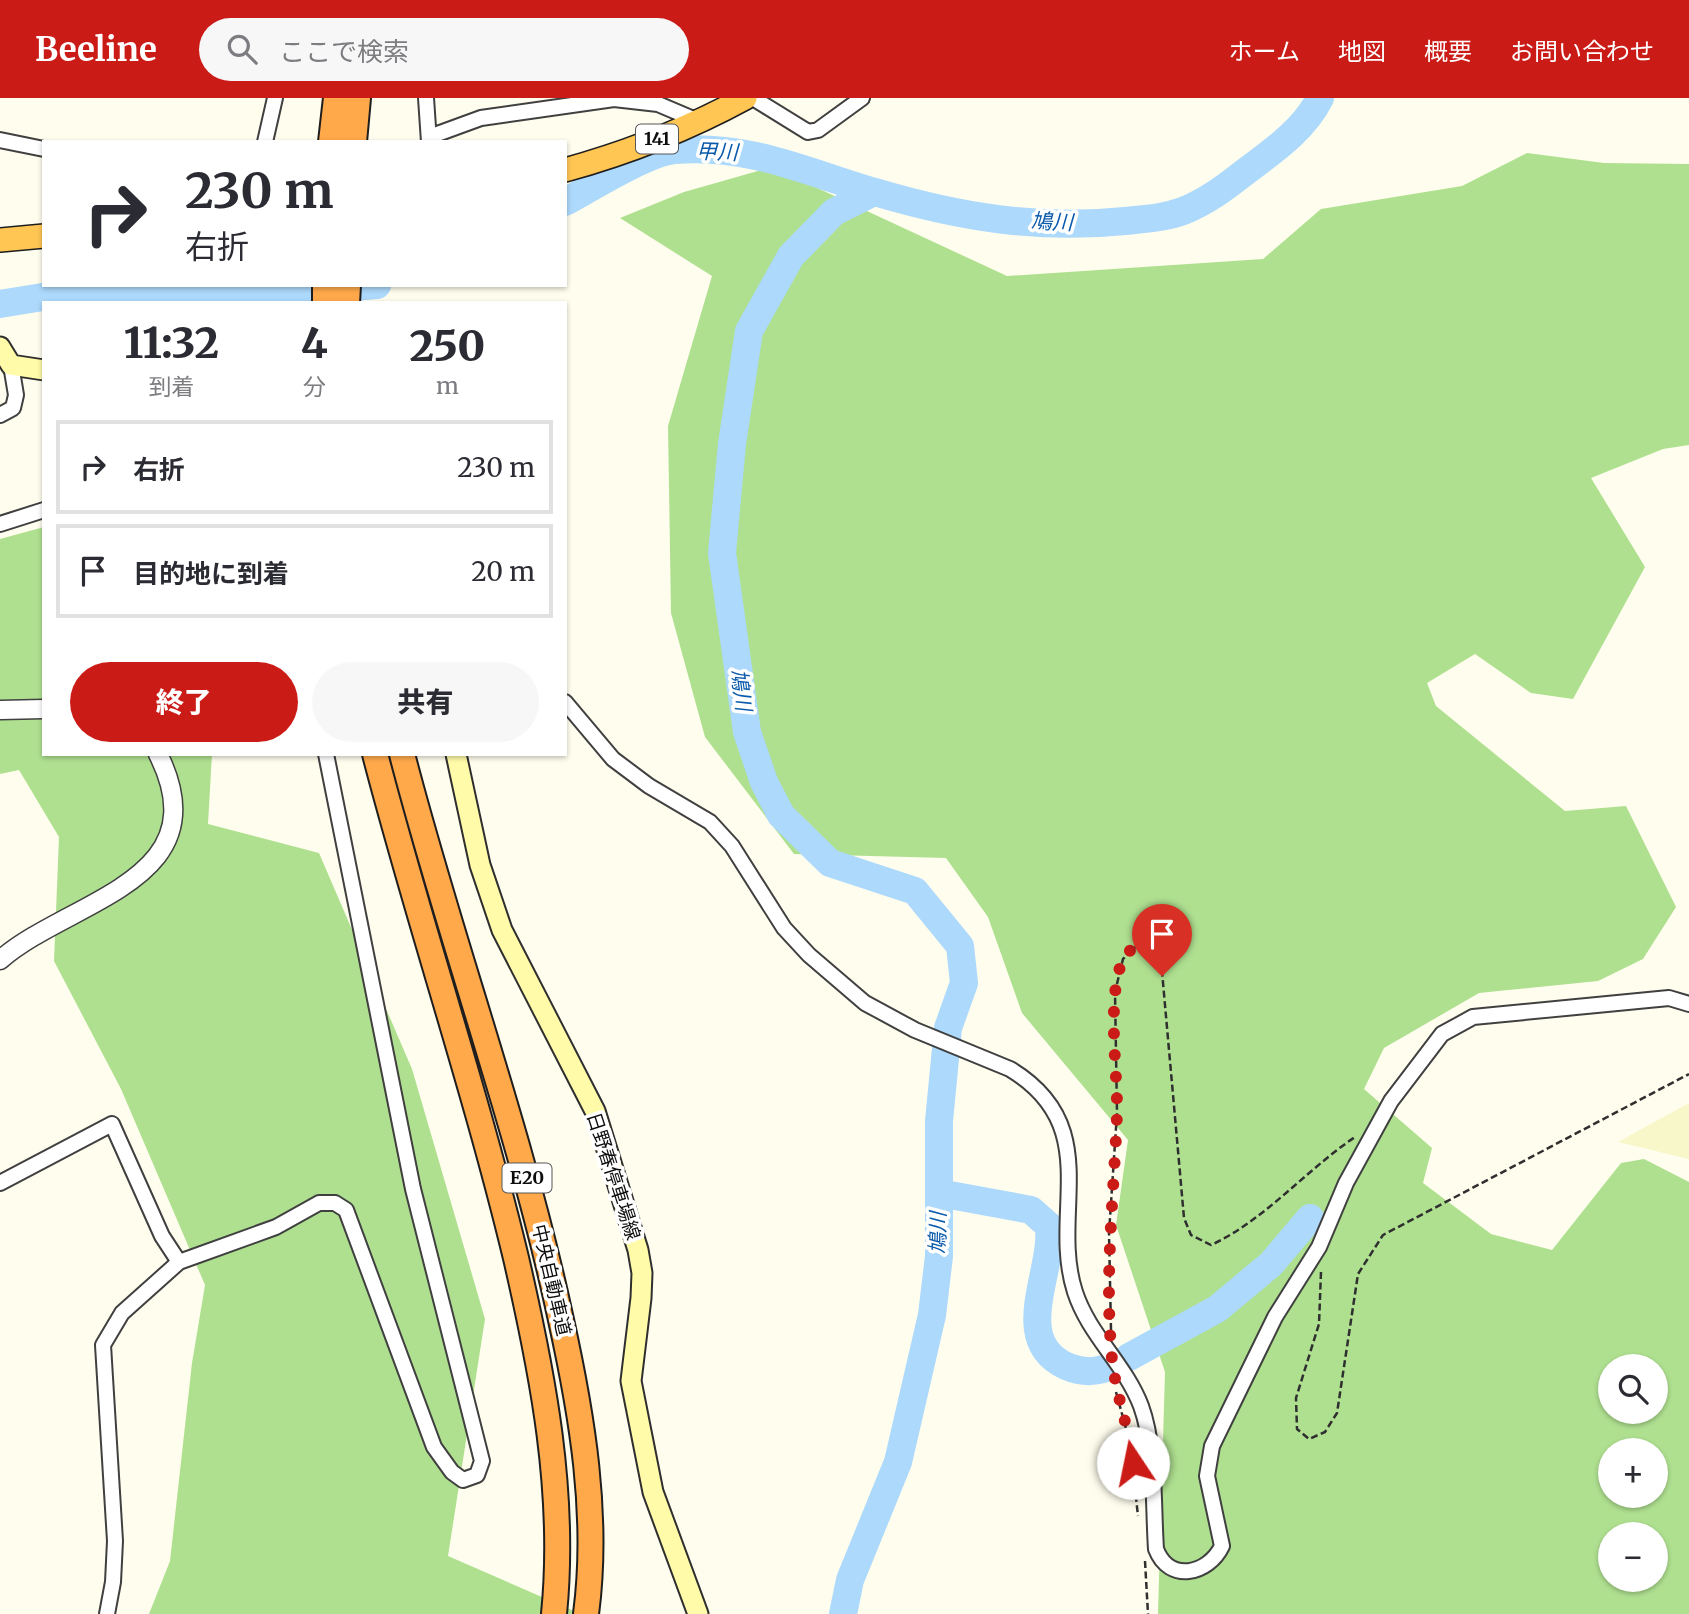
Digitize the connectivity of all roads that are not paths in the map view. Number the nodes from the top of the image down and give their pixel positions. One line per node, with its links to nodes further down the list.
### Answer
1 (275, 98): 11 (street)
2 (336, 98): 12 (highway)
3 (358, 98): 13 (highway)
4 (426, 98): 9 (street)
5 (745, 98): 8 (highway, 141)
6 (753, 98): 7 (street)
7 (862, 98)
8 (698, 121): 9 (street); 15 (highway, 141)
9 (429, 139)
10 (0, 140): 14 (street)
11 (265, 140)
12 (331, 140)
13 (354, 140)
14 (42, 149)
15 (567, 169)
16 (42, 236): 17 (highway)
17 (0, 240)
18 (0, 347): 19 (main road)
19 (11, 365): 20 (main road); 21 (street)
20 (42, 370)
21 (0, 415)
22 (42, 511): 23 (street)
23 (0, 524)
24 (567, 704): 33 (street)
25 (42, 709): 26 (street)
26 (0, 710)
27 (159, 756): 32 (street)
28 (326, 756): 35 (street)
29 (376, 756): 37 (highway, 中央自動車道 / E20)
30 (403, 756): 38 (highway, 中央自動車道 / E20)
31 (456, 756): 39 (main road, 日野春停車場線)
32 (0, 960)
33 (1689, 1004)
34 (0, 1184): 35 (street)
35 (180, 1262): 36 (street)
36 (107, 1614)
37 (554, 1614)
38 (586, 1614)
39 (698, 1614)

